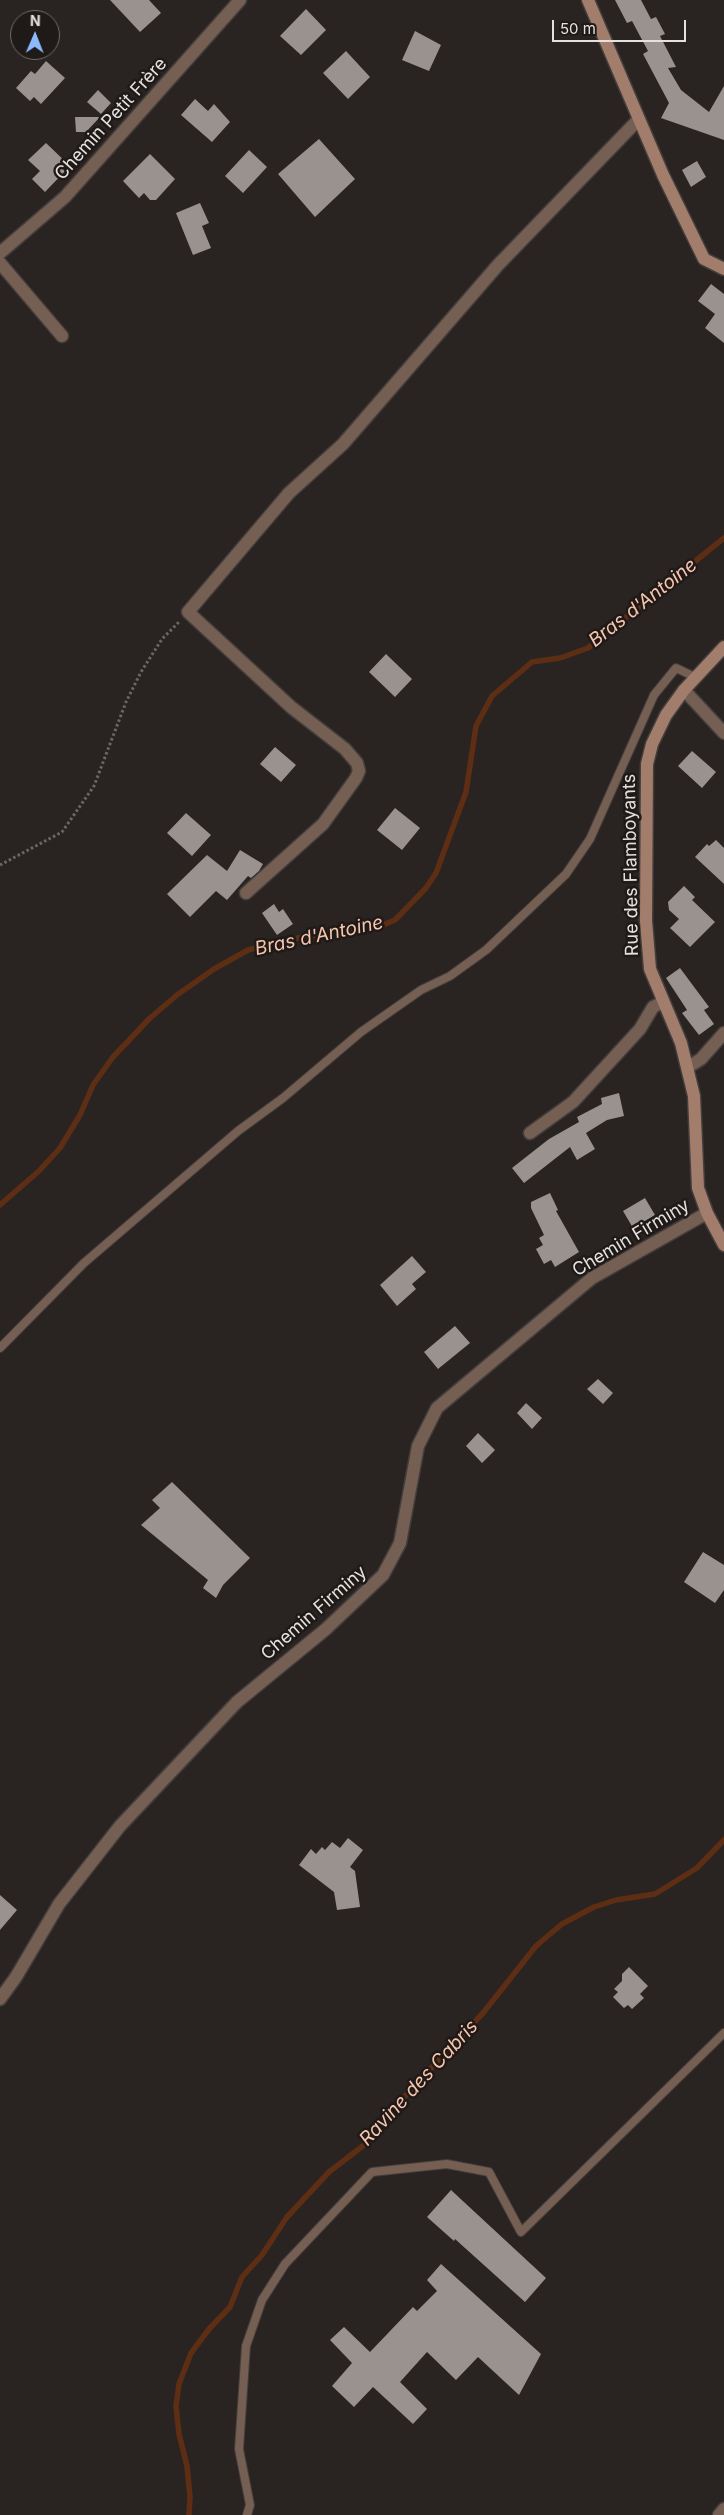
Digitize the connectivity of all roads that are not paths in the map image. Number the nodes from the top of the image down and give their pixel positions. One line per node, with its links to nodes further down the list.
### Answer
1 (240, 0): 4 (street, Chemin Petit Frère)
2 (588, 0): 3 (main road)
3 (639, 119): 6 (main road); 12 (street)
4 (0, 253)
5 (0, 263): 7 (street)
6 (724, 269)
7 (62, 336)
8 (724, 648): 9 (main road, Rue des Flamboyants)
9 (695, 677): 10 (main road, Rue des Flamboyants); 19 (lane)
10 (684, 690): 11 (street); 13 (main road, Rue des Flamboyants)
11 (724, 733)
12 (246, 892)
13 (663, 1002): 15 (main road, Rue des Flamboyants); 16 (street)
14 (724, 1033): 15 (street)
15 (688, 1067): 17 (main road, Rue des Flamboyants)
16 (530, 1133)
17 (707, 1213): 18 (main road, Rue des Flamboyants); 20 (street, Chemin Firminy)
18 (724, 1245)
19 (0, 1348)
20 (0, 1999)
21 (724, 2033): 23 (lane)
22 (724, 2509): 24 (street)
23 (247, 2515)
24 (719, 2515)

